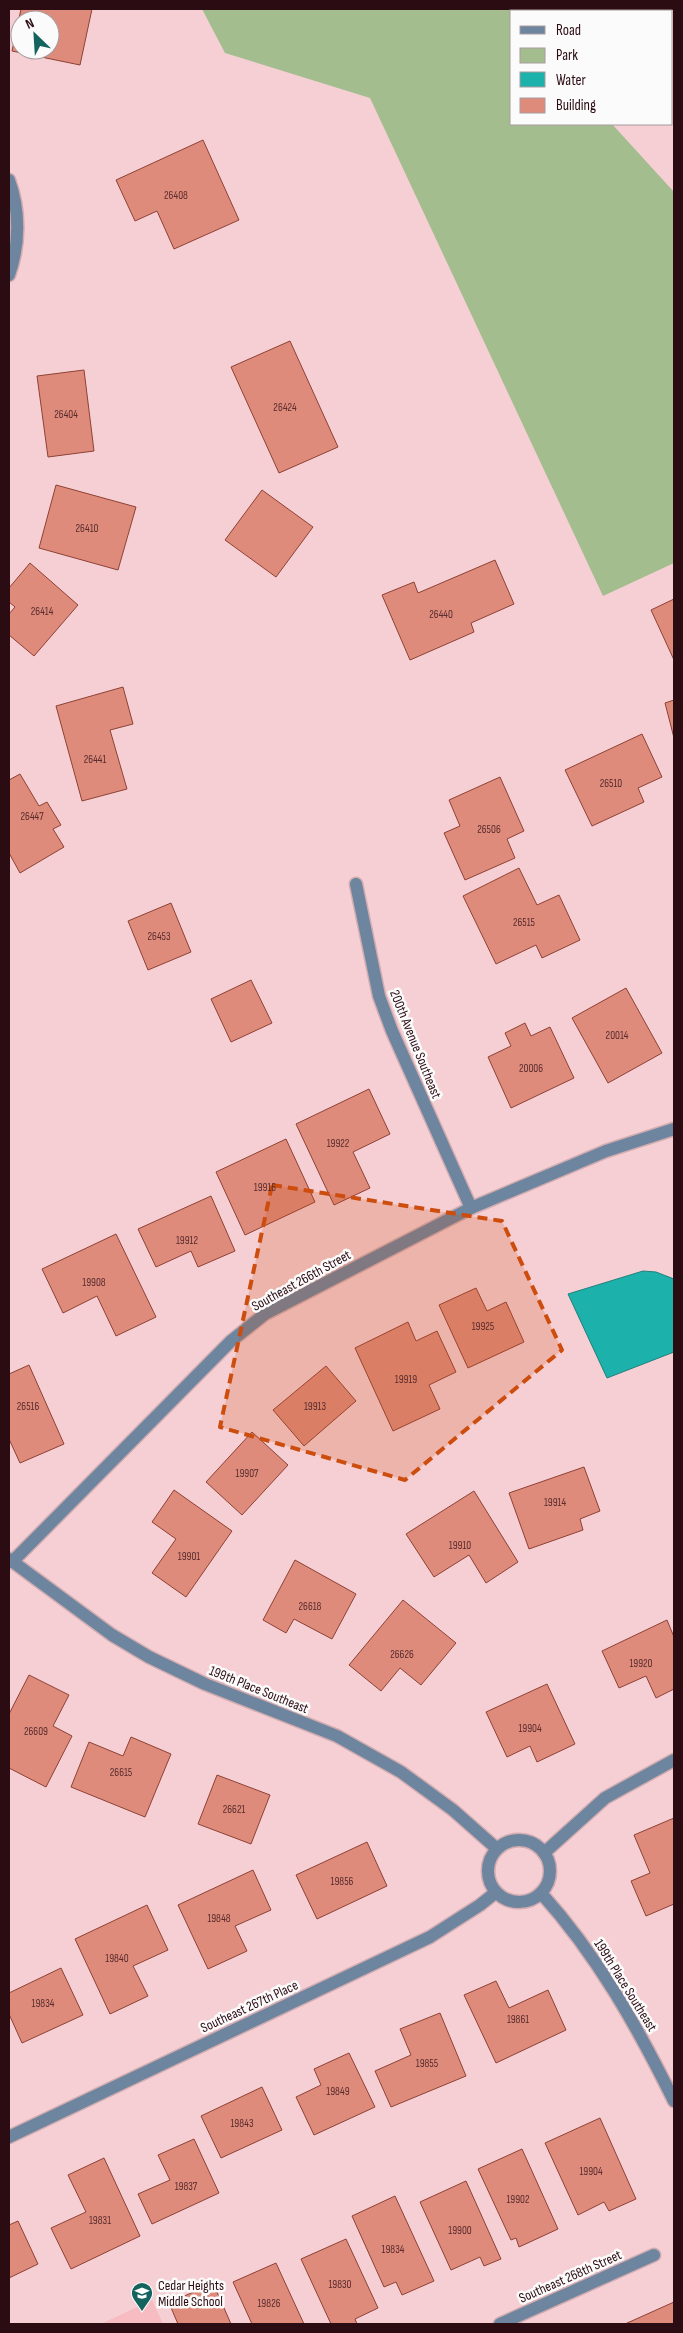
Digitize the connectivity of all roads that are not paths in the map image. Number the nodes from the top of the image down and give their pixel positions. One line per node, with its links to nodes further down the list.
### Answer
1 (9, 180): 2 (street)
2 (9, 274)
3 (356, 884): 5 (street, 200th Avenue Southeast)
4 (674, 1129): 5 (street, Southeast 266th Street)
5 (471, 1208): 6 (street, Southeast 266th Street)
6 (10, 1560): 8 (street, 199th Place Southeast)
7 (674, 1760): 9 (street)
8 (496, 1848): 9 (street); 10 (street)
9 (544, 1852): 11 (street)
10 (496, 1893): 11 (street); 13 (street, Southeast 267th Place)
11 (541, 1893): 12 (street, 199th Place Southeast)
12 (674, 2101)
13 (9, 2137)
14 (654, 2255): 15 (street, Southeast 268th Street)
15 (520, 2320): 16 (street, Southeast 268th Street)
16 (500, 2324)

